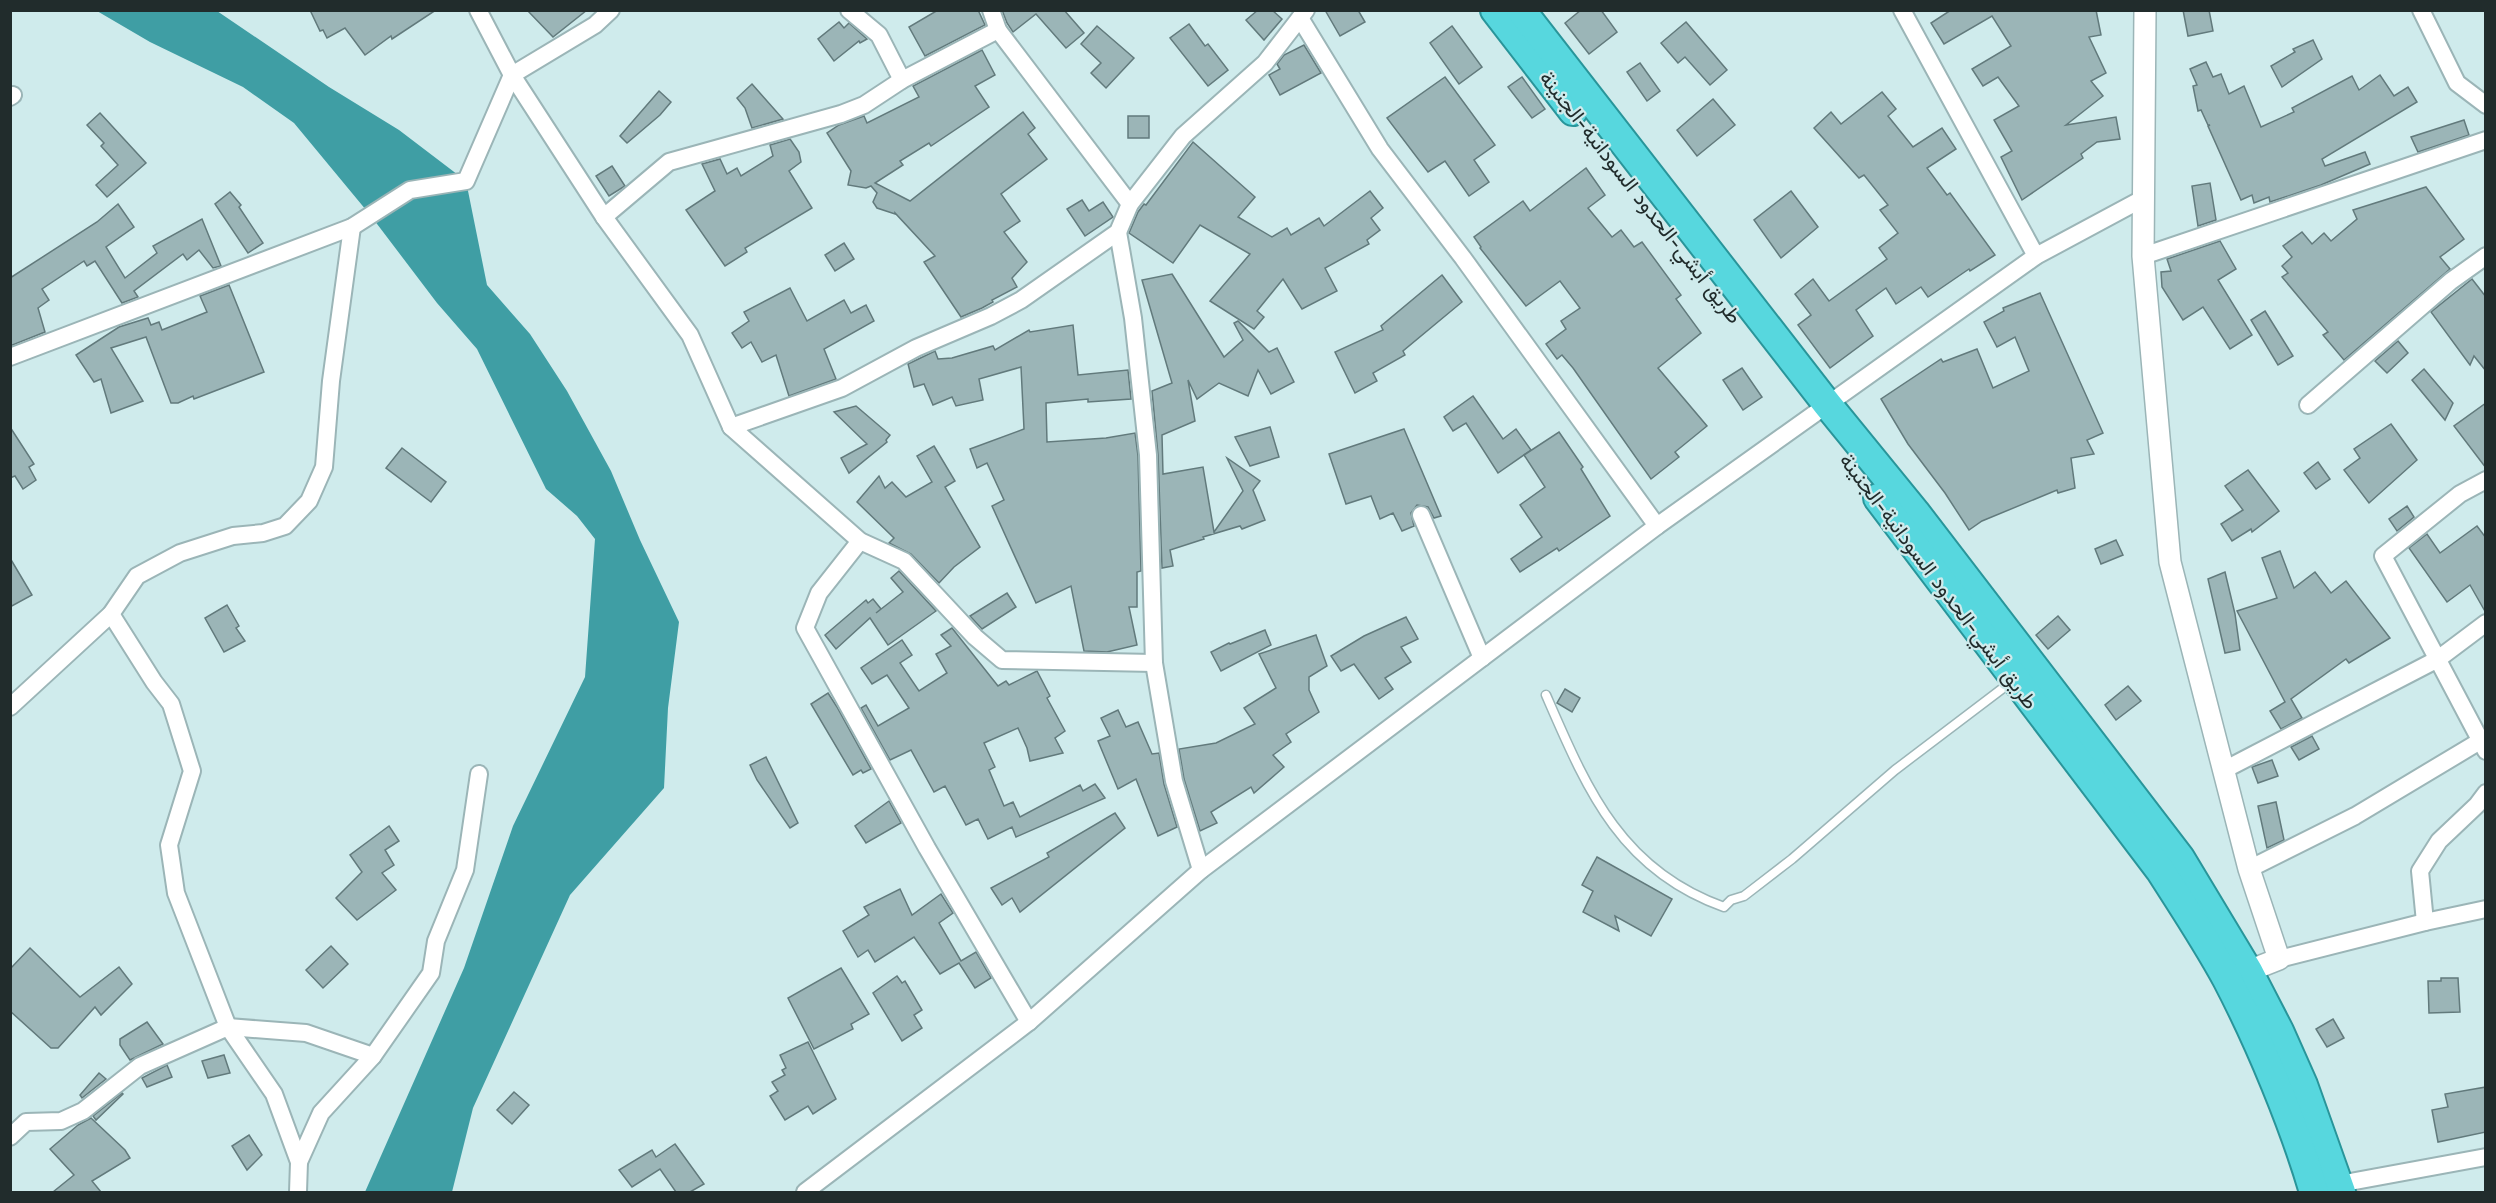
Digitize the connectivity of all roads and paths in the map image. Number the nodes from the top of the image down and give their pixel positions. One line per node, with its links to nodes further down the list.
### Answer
1 (478, 10): 12 (street)
2 (611, 10): 12 (street)
3 (849, 10): 13 (street)
4 (991, 10): 11 (street)
5 (1495, 10): 26 (highway, طريق أبشي-الحدود السودانية-الجنينة)
6 (1521, 10): 26 (highway)
7 (1902, 10): 21 (street)
8 (2145, 10): 16 (street)
9 (2421, 10): 14 (street)
10 (1303, 14): 17 (street); 30 (street)
11 (998, 30): 13 (street); 17 (street)
12 (512, 75): 18 (street); 19 (street)
13 (902, 80): 18 (street)
14 (2486, 105)
15 (2486, 140): 22 (street)
16 (2144, 198): 21 (street); 22 (street)
17 (1130, 204): 20 (street)
18 (604, 217): 27 (street)
19 (352, 226): 24 (street); 32 (street)
20 (1118, 232): 27 (street); 36 (street)
21 (2036, 256): 26 (street)
22 (2143, 256): 41 (street)
23 (2486, 256): 25 (street)
24 (10, 357)
25 (2308, 405)
26 (1819, 410): 30 (street); 37 (highway, طريق أبشي-الحدود السودانية-الجنينة)
27 (731, 427): 31 (street)
28 (2486, 480): 35 (street)
29 (1420, 515): 34 (street)
30 (1657, 526): 34 (street)
31 (860, 541): 36 (street); 50 (street)
32 (111, 614): 39 (street); 51 (street)
33 (2486, 623): 35 (street)
34 (1482, 658): 45 (street)
35 (2438, 659): 40 (street); 41 (street)
36 (1154, 663): 45 (street)
37 (2027, 678): 38 (lane); 49 (highway, طريق أبشي-الحدود السودانية-الجنينة)
38 (1546, 695)
39 (10, 707)
40 (2483, 746): 44 (street)
41 (2224, 770): 44 (street)
42 (480, 774): 52 (street)
43 (2486, 793): 47 (street)
44 (2249, 869): 48 (street)
45 (1201, 870): 50 (street)
46 (2486, 909): 47 (street)
47 (2425, 922): 48 (street)
48 (2279, 959): 49 (street)
49 (2238, 975): 56 (highway, طريق أبشي-الحدود السودانية-الجنينة)
50 (1029, 1022): 58 (street)
51 (228, 1027): 52 (street); 53 (street); 55 (street)
52 (373, 1056): 55 (street)
53 (10, 1137)
54 (2486, 1157): 56 (street)
55 (299, 1162): 57 (street)
56 (2331, 1190)
57 (298, 1192)
58 (804, 1192)

